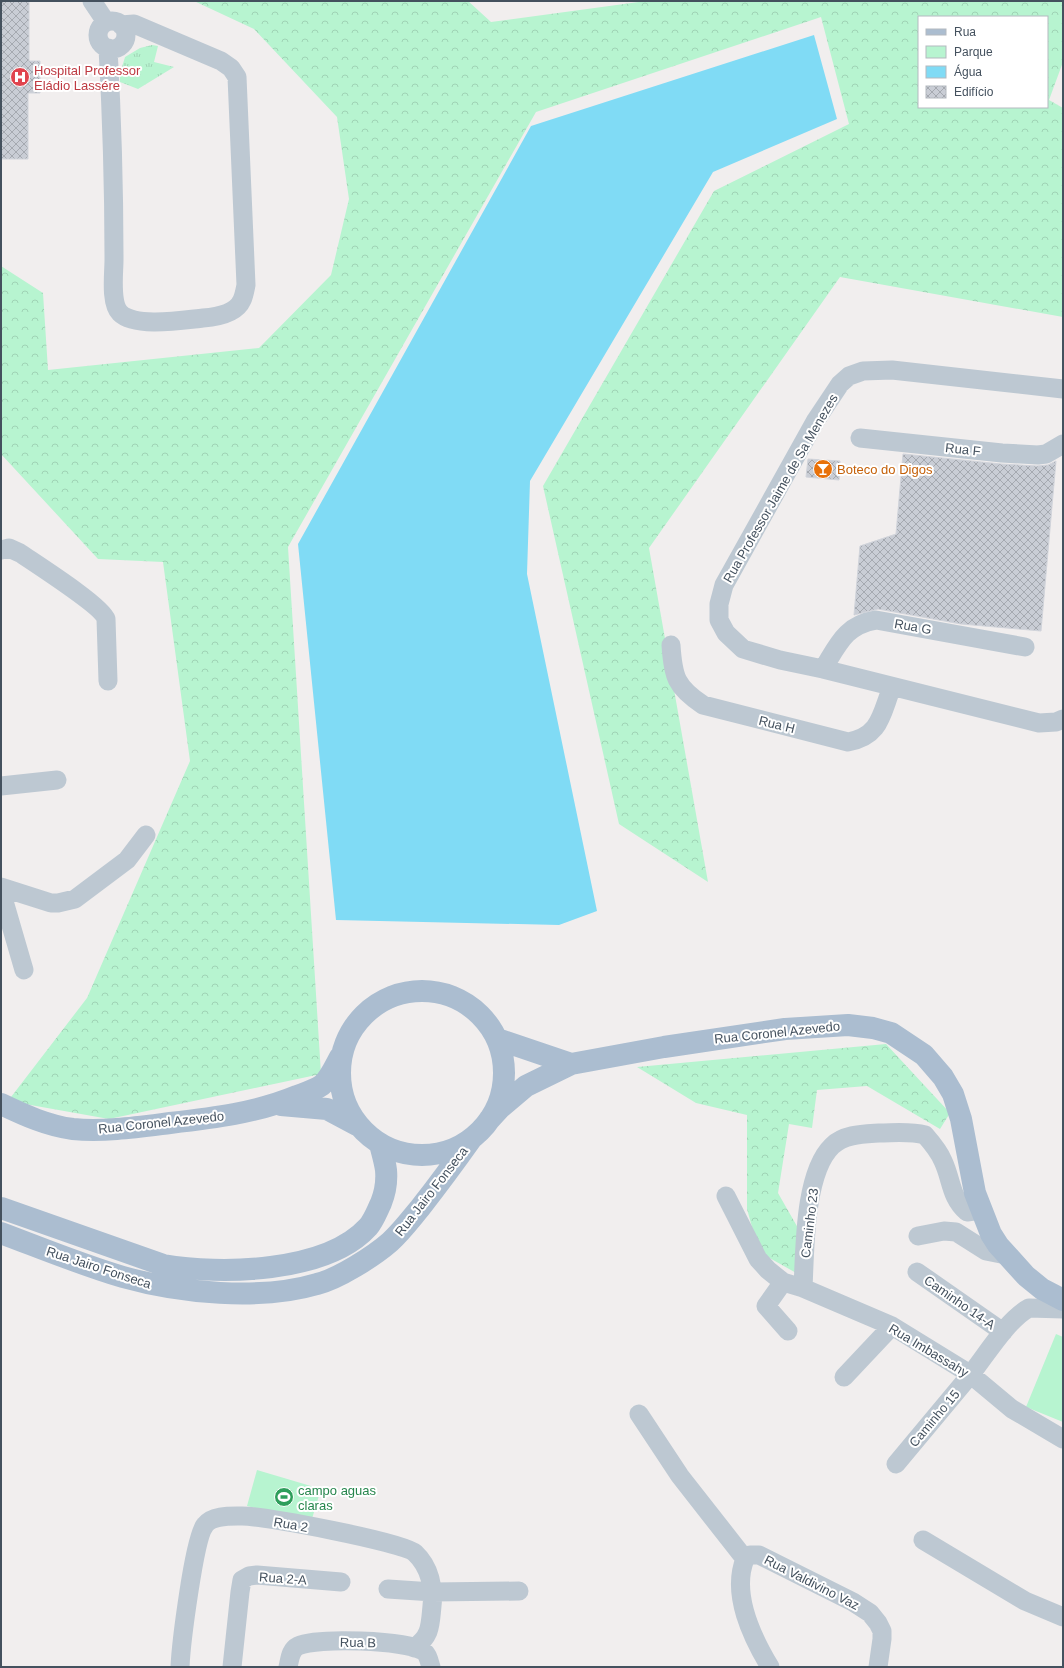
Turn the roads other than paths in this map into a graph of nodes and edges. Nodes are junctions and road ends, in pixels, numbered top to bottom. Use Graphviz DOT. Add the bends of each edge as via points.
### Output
graph roads {
  1 [pos="92,1"];
  2 [pos="113,24"];
  3 [pos="1063,389"];
  4 [pos="860,438"];
  5 [pos="1063,444"];
  6 [pos="1,550"];
  7 [pos="671,645"];
  8 [pos="1025,647"];
  9 [pos="823,669"];
  10 [pos="108,681"];
  11 [pos="892,687"];
  12 [pos="1063,719"];
  13 [pos="57,780"];
  14 [pos="1,786"];
  15 [pos="146,835"];
  16 [pos="1,892"];
  17 [pos="24,970"];
  18 [pos="497,1039"];
  19 [pos="341,1054"];
  20 [pos="571,1064"];
  21 [pos="1,1104"];
  22 [pos="276,1105"];
  23 [pos="489,1120"];
  24 [pos="358,1126"];
  25 [pos="472,1138"];
  26 [pos="380,1144"];
  27 [pos="726,1196"];
  28 [pos="1,1208"];
  29 [pos="981,1210"];
  30 [pos="1,1233"];
  31 [pos="918,1236"];
  32 [pos="1006,1255"];
  33 [pos="917,1272"];
  34 [pos="783,1282"];
  35 [pos="803,1288"];
  36 [pos="1063,1300"];
  37 [pos="1063,1309"];
  38 [pos="892,1326"];
  39 [pos="788,1331"];
  40 [pos="1003,1332"];
  41 [pos="970,1374"];
  42 [pos="844,1377"];
  43 [pos="639,1414"];
  44 [pos="1063,1439"];
  45 [pos="896,1464"];
  46 [pos="923,1540"];
  47 [pos="745,1559"];
  48 [pos="341,1582"];
  49 [pos="388,1588"];
  50 [pos="519,1591"];
  51 [pos="433,1592"];
  52 [pos="1063,1617"];
  53 [pos="414,1648"];
  54 [pos="180,1667"];
  55 [pos="232,1667"];
  56 [pos="288,1667"];
  57 [pos="431,1667"];
  58 [pos="770,1667"];
  59 [pos="878,1667"];
  1 -- 2 [label="street"];
  2 -- 2 [label="street" via="134,24 221,61 232,68 237,77 246,285 242,301 225,315 182,320 138,321 125,316 116,308 108,48 100,43 98,34 102,25"];
  3 -- 9 [label="street, Rua Professor Jaime de Sa Menezes" via="892,370 863,371 848,376 840,384 816,420 724,584 719,604 719,620 726,634 742,649"];
  4 -- 5 [label="street, Rua F" via="1002,453 1046,454"];
  6 -- 10 [label="street" via="9,548 20,553 105,614"];
  7 -- 11 [label="street, Rua H" via="672,663 677,679 687,694 704,705 848,742 860,740 870,734 878,724"];
  8 -- 9 [label="street, Rua G" via="876,620 859,624 846,633"];
  9 -- 11 [label="street, Rua Professor Jaime de Sa Menezes"];
  11 -- 12 [label="street, Rua Professor Jaime de Sa Menezes" via="1039,722 1056,722"];
  13 -- 14 [label="street"];
  15 -- 16 [label="street" via="127,860 75,899 51,903"];
  16 -- 17 [label="street"];
  18 -- 19 [label="main road" via="485,1020 468,1005 448,995 425,991 403,993 381,1001 363,1015 350,1033"];
  18 -- 20 [label="main road"];
  18 -- 23 [label="main road" via="503,1060 504,1081 499,1101"];
  19 -- 22 [label="main road" via="329,1077 320,1086"];
  19 -- 24 [label="main road" via="339,1079 345,1104"];
  20 -- 23 [label="main road" via="526,1086"];
  20 -- 29 [label="main road, Rua Coronel Azevedo" via="785,1029 848,1024 891,1033 924,1055 943,1077 953,1094"];
  21 -- 22 [label="main road, Rua Coronel Azevedo" via="21,1114 74,1129 185,1121"];
  22 -- 24 [label="main road" via="327,1109"];
  23 -- 25 [label="main road"];
  24 -- 26 [label="main road"];
  25 -- 26 [label="main road" via="451,1150 427,1155 402,1153"];
  25 -- 30 [label="main road, Rua Jairo Fonseca" via="442,1180 389,1244 339,1275 318,1284 270,1292 236,1293 159,1286 104,1271"];
  26 -- 28 [label="main road, Rua Jairo Fonseca" via="386,1170 386,1184 369,1226 334,1251 289,1264 241,1269 178,1268"];
  27 -- 34 [label="street, Rua Imbassahy" via="761,1264"];
  29 -- 32 [label="main road, Rua Coronel Azevedo" via="991,1234"];
  29 -- 35 [label="street, Caminho 23" via="967,1212 960,1206 953,1194 939,1152 925,1136 911,1133 866,1134 843,1139 827,1152 815,1178 808,1213"];
  31 -- 32 [label="street" via="944,1231 956,1232 986,1251"];
  32 -- 36 [label="main road, Rua Coronel Azevedo" via="1042,1289"];
  33 -- 40 [label="street, Caminho 14-A"];
  34 -- 35 [label="street, Rua Imbassahy"];
  34 -- 39 [label="street" via="766,1306"];
  35 -- 38 [label="street, Rua Imbassahy"];
  37 -- 40 [label="street, Caminho 15" via="1029,1308"];
  38 -- 41 [label="street, Rua Imbassahy"];
  38 -- 42 [label="street"];
  40 -- 41 [label="street, Caminho 15"];
  41 -- 44 [label="street, Rua Imbassahy" via="1012,1409"];
  41 -- 45 [label="street, Caminho 15"];
  43 -- 47 [label="street" via="680,1476"];
  46 -- 52 [label="street" via="1025,1601"];
  47 -- 58 [label="street" via="741,1574 743,1605 754,1640"];
  47 -- 59 [label="street, Rua Valdivino Vaz" via="750,1555 759,1555 863,1608 878,1623 882,1631"];
  48 -- 55 [label="street, Rua 2-A" via="257,1575 242,1580"];
  49 -- 51 [label="street"];
  50 -- 51 [label="street"];
  51 -- 53 [label="street, Rua 2" via="428,1634"];
  51 -- 54 [label="street, Rua 2" via="426,1568 409,1549 332,1531 257,1518 233,1516 212,1520 203,1527 197,1546"];
  53 -- 56 [label="street, Rua B" via="385,1643 315,1642 294,1649"];
  53 -- 57 [label="street, Rua B" via="424,1651"];
}
